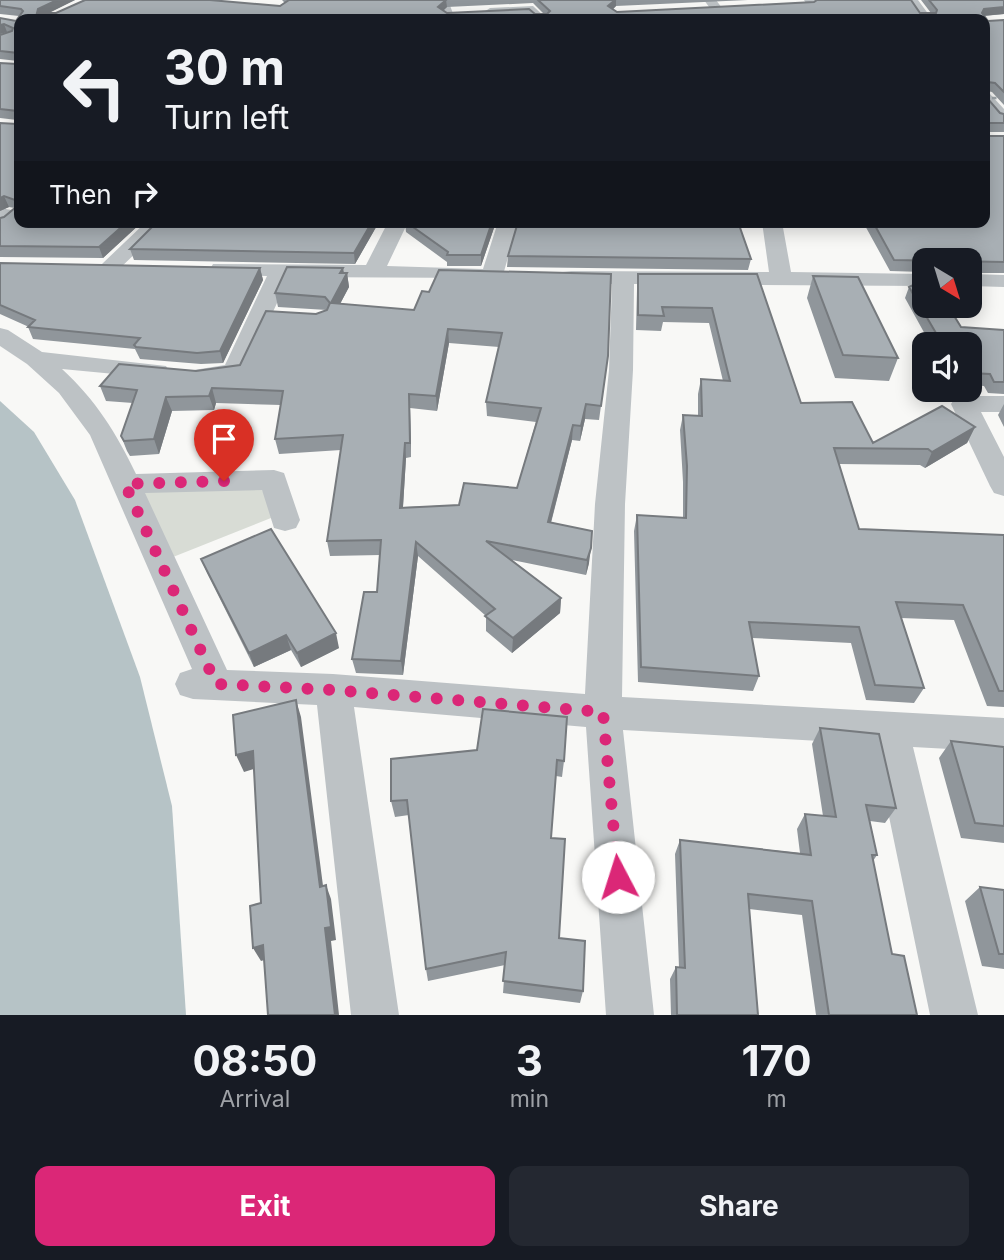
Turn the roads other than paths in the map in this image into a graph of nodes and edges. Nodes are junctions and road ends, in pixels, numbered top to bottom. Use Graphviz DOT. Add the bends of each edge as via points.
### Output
graph roads {
  1 [pos="481,12"];
  2 [pos="537,14"];
  3 [pos="990,102"];
  4 [pos="1004,118"];
  5 [pos="0,214"];
  6 [pos="0,222"];
  7 [pos="152,228"];
  8 [pos="395,228"];
  9 [pos="506,228"];
  10 [pos="773,228"];
  11 [pos="82,266"];
  12 [pos="110,267"];
  13 [pos="136,267"];
  14 [pos="202,269"];
  15 [pos="281,270"];
  16 [pos="373,272"];
  17 [pos="492,275"];
  18 [pos="518,275"];
  19 [pos="544,276"];
  20 [pos="623,279"];
  21 [pos="781,279"];
  22 [pos="912,280"];
  23 [pos="982,280"];
  24 [pos="1004,281"];
  25 [pos="0,335"];
  26 [pos="36,359"];
  27 [pos="1004,404"];
  28 [pos="125,484"];
  29 [pos="1004,486"];
  30 [pos="285,520"];
  31 [pos="333,690"];
  32 [pos="603,712"];
  33 [pos="890,729"];
  34 [pos="1004,735"];
  35 [pos="375,1015"];
  36 [pos="630,1015"];
  37 [pos="954,1015"];
  1 -- 2 [label="street" via="533,9"];
  3 -- 4 [label="street"];
  5 -- 6 [label="street" via="10,215"];
  7 -- 12 [label="street"];
  8 -- 16 [label="street"];
  9 -- 17 [label="street"];
  10 -- 21 [label="street"];
  11 -- 12 [label="street"];
  12 -- 13 [label="street"];
  14 -- 15 [label="street"];
  15 -- 16 [label="street"];
  15 -- 26 [label="street" via="272,316 234,372 201,375"];
  16 -- 17 [label="street"];
  17 -- 18 [label="street"];
  19 -- 20 [label="street"];
  20 -- 21 [label="street"];
  20 -- 32 [label="street"];
  21 -- 22 [label="street"];
  23 -- 24 [label="street"];
  25 -- 26 [label="street"];
  26 -- 28 [label="street" via="68,388 103,433"];
  27 -- 29 [label="street" via="964,404"];
  28 -- 30 [label="street" via="274,480"];
  28 -- 31 [label="street" via="205,684"];
  31 -- 32 [label="street"];
  31 -- 35 [label="street"];
  32 -- 33 [label="street"];
  32 -- 36 [label="street"];
  33 -- 34 [label="street"];
  33 -- 37 [label="street"];
}
